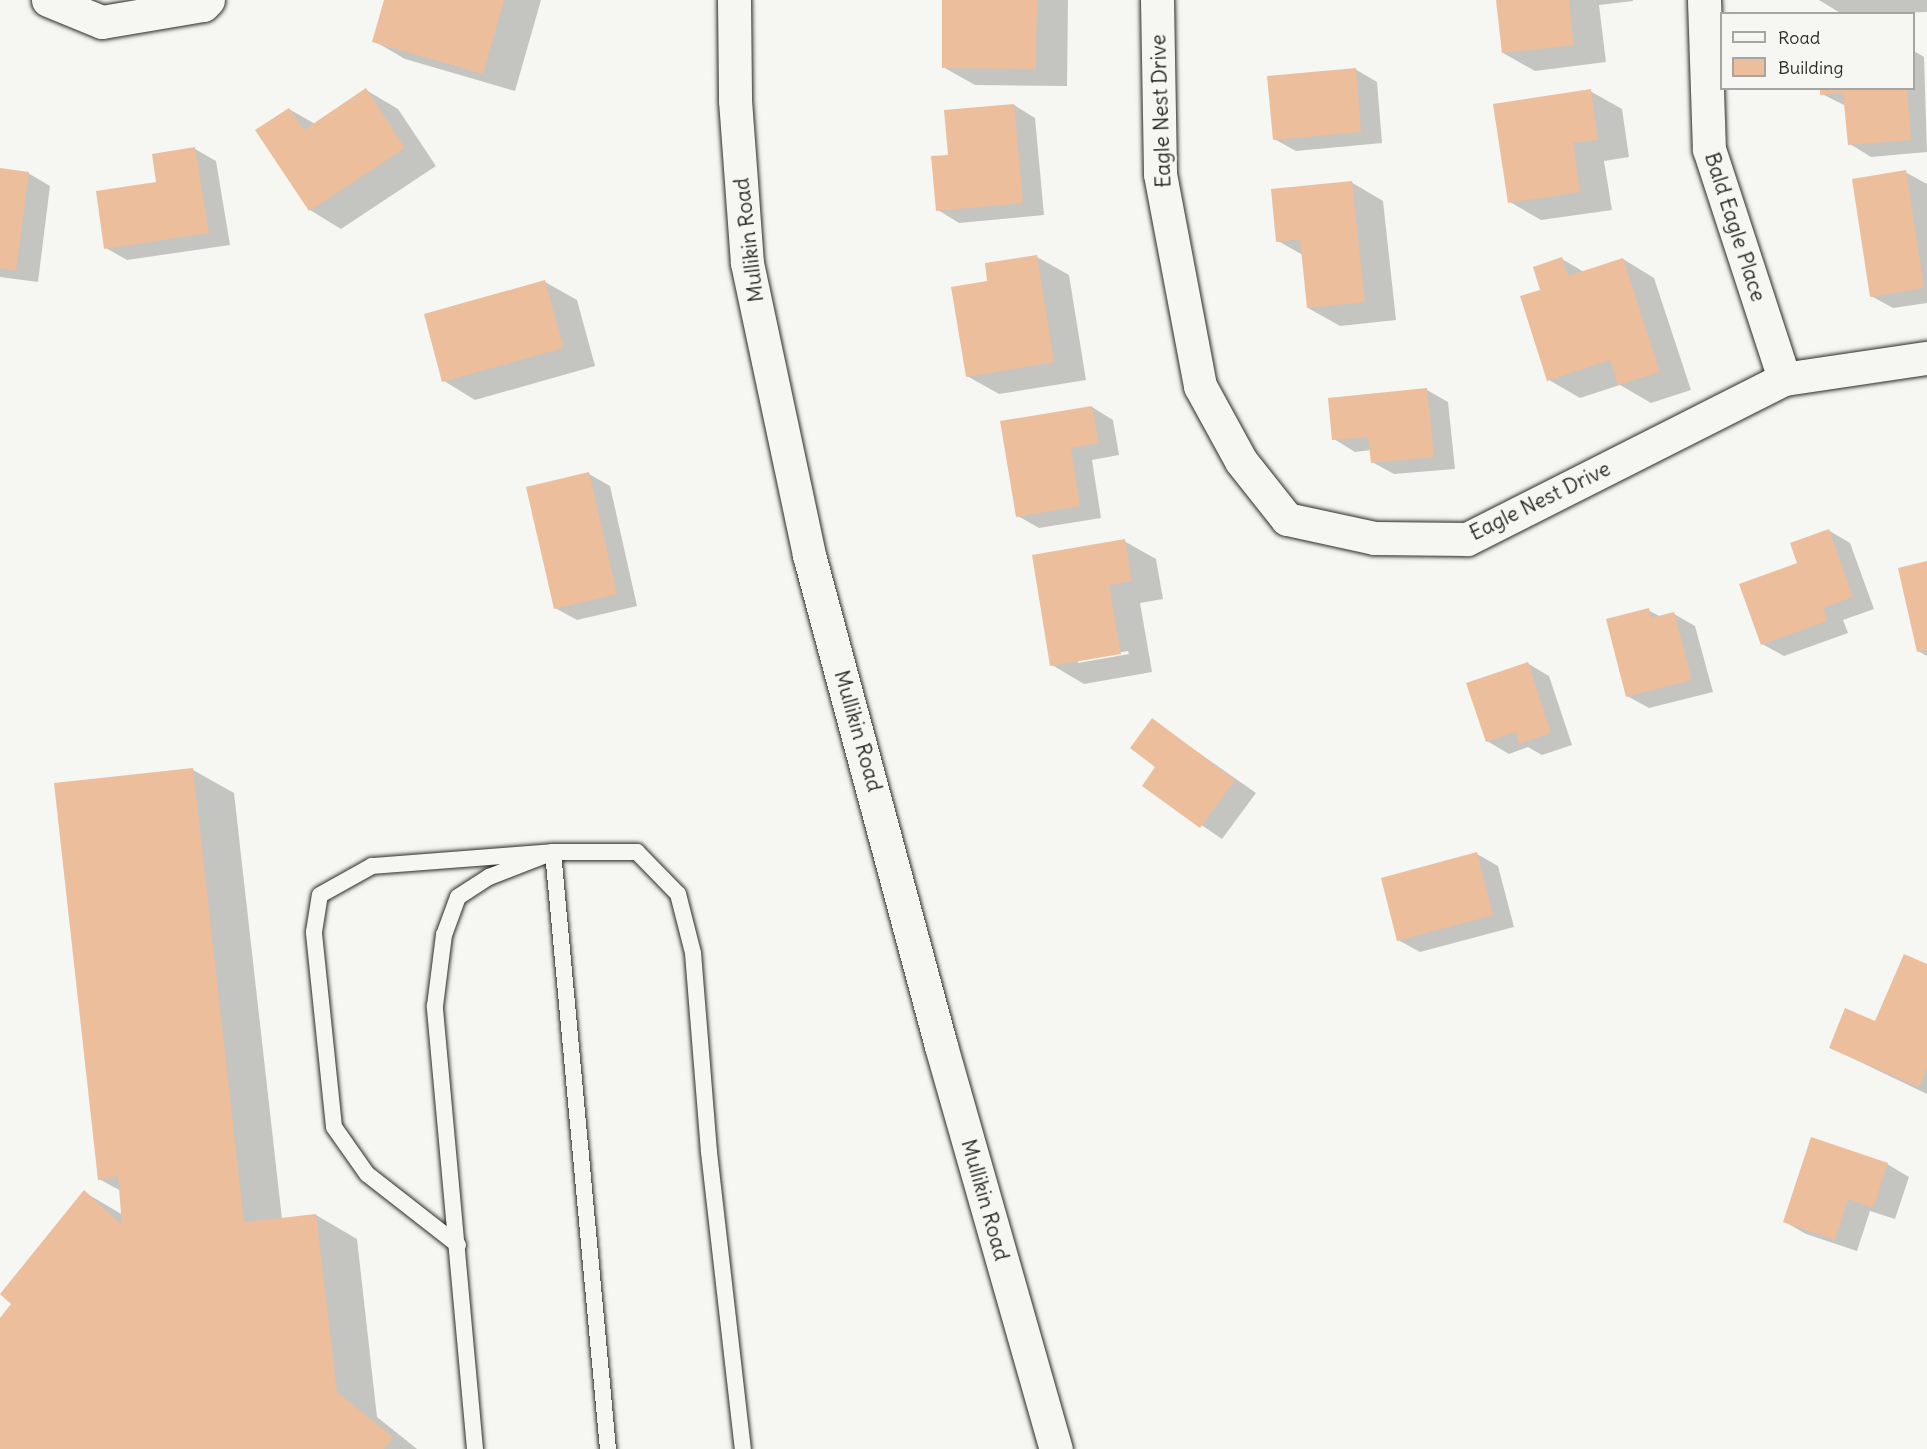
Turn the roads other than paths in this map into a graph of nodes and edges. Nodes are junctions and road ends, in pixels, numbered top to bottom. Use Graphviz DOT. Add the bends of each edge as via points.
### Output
graph roads {
  1 [pos="48,0"];
  2 [pos="208,0"];
  3 [pos="734,0"];
  4 [pos="1157,0"];
  5 [pos="1704,0"];
  6 [pos="1927,358"];
  7 [pos="1784,379"];
  8 [pos="553,852"];
  9 [pos="458,1245"];
  10 [pos="475,1449"];
  11 [pos="608,1449"];
  12 [pos="743,1449"];
  13 [pos="1056,1449"];
  1 -- 2 [label="street" via="102,22 203,5"];
  3 -- 13 [label="street, Mullikin Road" via="735,100 747,263 808,555 941,1046"];
  4 -- 7 [label="street, Eagle Nest Drive" via="1160,174 1200,386 1240,461 1287,519 1374,538 1467,539"];
  5 -- 7 [label="street, Bald Eagle Place" via="1708,149"];
  6 -- 7 [label="street, Eagle Nest Drive"];
  8 -- 9 [label="lane" via="489,877 458,897 444,935 435,1006"];
  8 -- 9 [label="lane" via="372,866 320,895 314,932 334,1127 367,1174"];
  8 -- 11 [label="lane"];
  8 -- 12 [label="lane" via="637,852 678,894 693,953 709,1152"];
  9 -- 10 [label="lane"];
}
